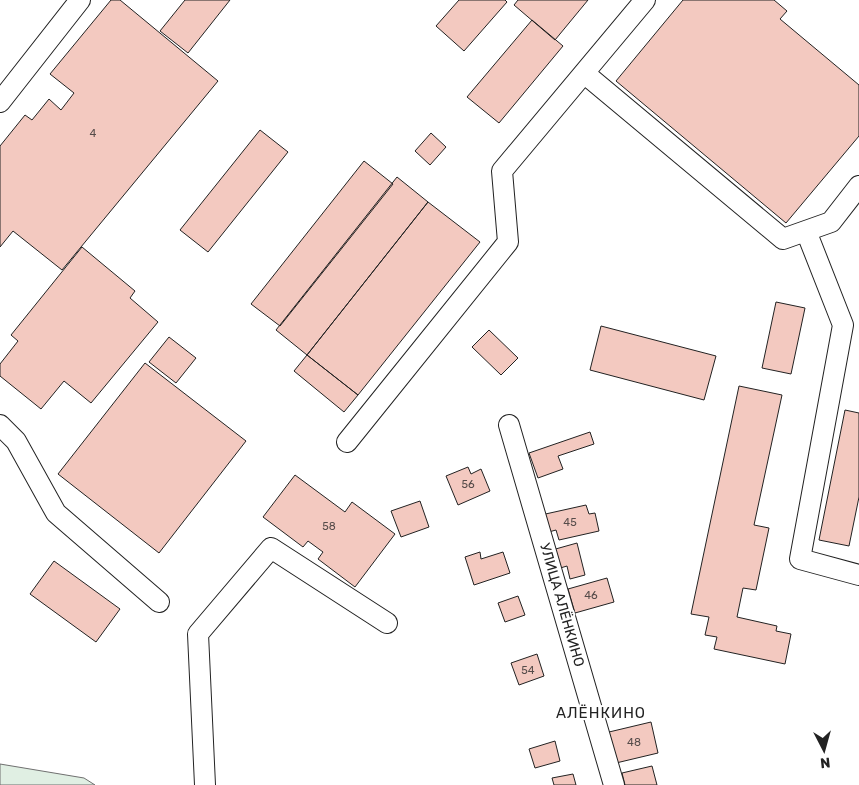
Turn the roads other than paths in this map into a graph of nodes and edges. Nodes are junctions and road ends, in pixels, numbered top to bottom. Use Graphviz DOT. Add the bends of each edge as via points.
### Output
graph roads {
  1 [pos="80,0"];
  2 [pos="645,0"];
  3 [pos="584,73"];
  4 [pos="0,102"];
  5 [pos="859,186"];
  6 [pos="806,231"];
  7 [pos="0,425"];
  8 [pos="509,425"];
  9 [pos="348,442"];
  10 [pos="859,575"];
  11 [pos="160,602"];
  12 [pos="387,623"];
  13 [pos="205,785"];
  14 [pos="614,785"];
  1 -- 4 [label="street"];
  2 -- 3 [label="street"];
  3 -- 6 [label="street" via="783,240"];
  3 -- 9 [label="street" via="502,171 508,242"];
  5 -- 6 [label="street" via="831,222"];
  6 -- 10 [label="street" via="842,325 800,559"];
  7 -- 11 [label="street" via="16,440 56,513"];
  8 -- 14 [label="street, УЛИЦА АЛЁНКИНО"];
  12 -- 13 [label="street" via="271,548 198,634"];
}
